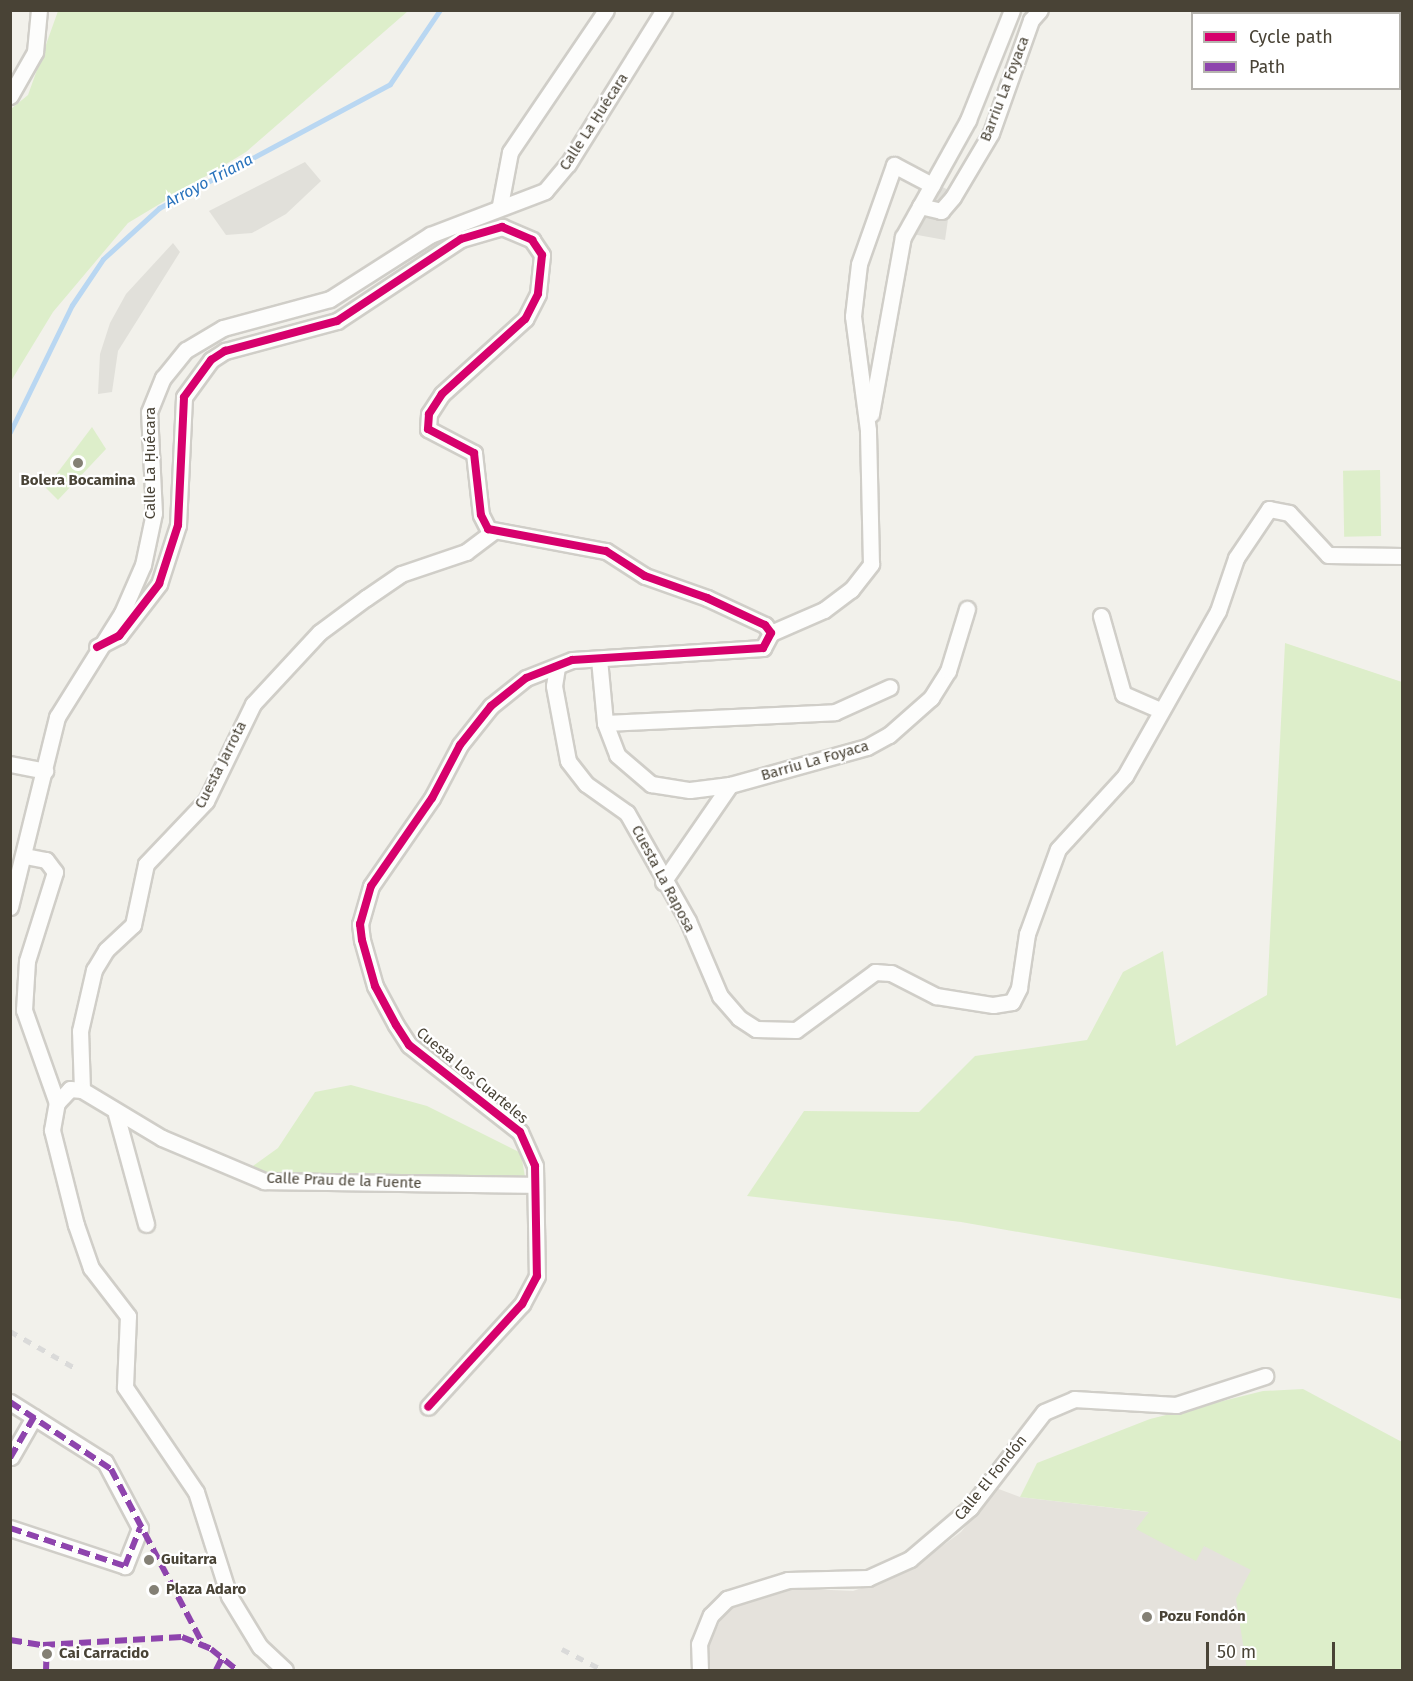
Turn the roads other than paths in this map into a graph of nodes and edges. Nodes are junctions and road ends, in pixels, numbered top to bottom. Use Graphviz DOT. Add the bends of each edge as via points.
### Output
graph roads {
  1 [pos="39,10"];
  2 [pos="606,10"];
  3 [pos="664,10"];
  4 [pos="1012,10"];
  5 [pos="1040,10"];
  6 [pos="10,96"];
  7 [pos="932,185"];
  8 [pos="500,206"];
  9 [pos="920,206"];
  10 [pos="868,430"];
  11 [pos="493,532"];
  12 [pos="1402,556"];
  13 [pos="967,609"];
  14 [pos="1101,616"];
  15 [pos="771,633"];
  16 [pos="97,647"];
  17 [pos="599,658"];
  18 [pos="557,667"];
  19 [pos="890,687"];
  20 [pos="1160,710"];
  21 [pos="605,723"];
  22 [pos="10,764"];
  23 [pos="45,771"];
  24 [pos="730,785"];
  25 [pos="25,856"];
  26 [pos="663,882"];
  27 [pos="10,907"];
  28 [pos="82,1090"];
  29 [pos="57,1103"];
  30 [pos="116,1114"];
  31 [pos="535,1185"];
  32 [pos="146,1224"];
  33 [pos="1265,1376"];
  34 [pos="10,1402"];
  35 [pos="428,1407"];
  36 [pos="34,1417"];
  37 [pos="11,1457"];
  38 [pos="10,1528"];
  39 [pos="285,1671"];
  40 [pos="700,1671"];
  1 -- 6 [label="street" via="35,52"];
  2 -- 8 [label="street" via="510,152"];
  3 -- 8 [label="street, Calle La Ḥuécara" via="557,181 545,191"];
  4 -- 7 [label="street, Barriu La Foyaca" via="968,120"];
  5 -- 9 [label="street, Barriu La Foyaca" via="1031,20 991,133 953,197 941,211"];
  7 -- 9 [label="street, Barriu La Foyaca"];
  7 -- 10 [label="street, Barriu La Foyaca" via="894,165 859,264 854,316"];
  8 -- 16 [label="street, Calle La Ḥuécara" via="430,235 330,299 223,328 186,350 154,393 149,412 154,513 143,565 122,613"];
  9 -- 10 [label="street, Barriu La Foyaca" via="903,237"];
  10 -- 15 [label="street, Barriu La Foyaca" via="871,564 851,590 824,610"];
  11 -- 15 [label="street" via="578,542 606,551 645,576 707,598 765,625"];
  11 -- 16 [label="street" via="481,515 474,453 428,429 429,414 442,394 525,319 538,294 542,255 519,230 502,227 462,239 336,321 225,351 211,360 184,397 178,525 159,584 119,636"];
  11 -- 28 [label="street, Cuesta Jarrota" via="466,552 401,574 357,605 320,632 253,704 206,801 146,864 133,926 106,950 94,970 80,1031"];
  12 -- 20 [label="street" via="1328,555 1289,513 1269,509 1236,558 1218,611"];
  13 -- 24 [label="street, Barriu La Foyaca" via="948,671 931,698 889,735 867,747"];
  14 -- 20 [label="street" via="1124,694"];
  15 -- 17 [label="street, Barriu La Foyaca" via="763,648"];
  16 -- 23 [label="street, Calle La Ḥuécara" via="57,717"];
  17 -- 18 [label="street, Cuesta Los Cuarteles"];
  17 -- 21 [label="street, Barriu La Foyaca"];
  18 -- 26 [label="street, Cuesta La Raposa" via="554,686 568,761 586,784 627,813"];
  18 -- 31 [label="street, Cuesta Los Cuarteles" via="526,678 491,706 466,737 432,798 376,877 360,924 375,987 409,1045 520,1132 535,1166"];
  19 -- 21 [label="street" via="835,712"];
  20 -- 26 [label="street, Cuesta La Raposa" via="1125,776 1058,849 1027,934 1012,1002 967,1004 891,973 875,972 796,1030 756,1029 740,1018 709,975 687,921"];
  21 -- 24 [label="street, Barriu La Foyaca" via="617,755 651,784 690,790"];
  22 -- 23 [label="street"];
  23 -- 25 [label="street, Calle La Ḥuécara"];
  24 -- 26 [label="street"];
  25 -- 27 [label="street, Calle La Ḥuécara"];
  25 -- 29 [label="street" via="46,860 56,872 27,961 24,1010"];
  28 -- 29 [label="street" via="70,1089"];
  28 -- 30 [label="street, Calle Prau de la Fuente"];
  29 -- 39 [label="street" via="52,1130 76,1225 91,1268 128,1316 125,1387 196,1492 229,1596 260,1647"];
  30 -- 31 [label="street, Calle Prau de la Fuente" via="264,1181"];
  30 -- 32 [label="street"];
  31 -- 35 [label="street, Cuesta Los Cuarteles" via="537,1276 522,1304"];
  33 -- 40 [label="street, Calle El Fondón" via="1176,1405 1150,1408 1111,1399 1074,1399 1044,1412 970,1508 910,1559 868,1578 788,1580 728,1599 711,1615 699,1644"];
  34 -- 36 [label="street"];
  36 -- 37 [label="street"];
  36 -- 38 [label="street" via="105,1462 140,1528 125,1566"];
}
